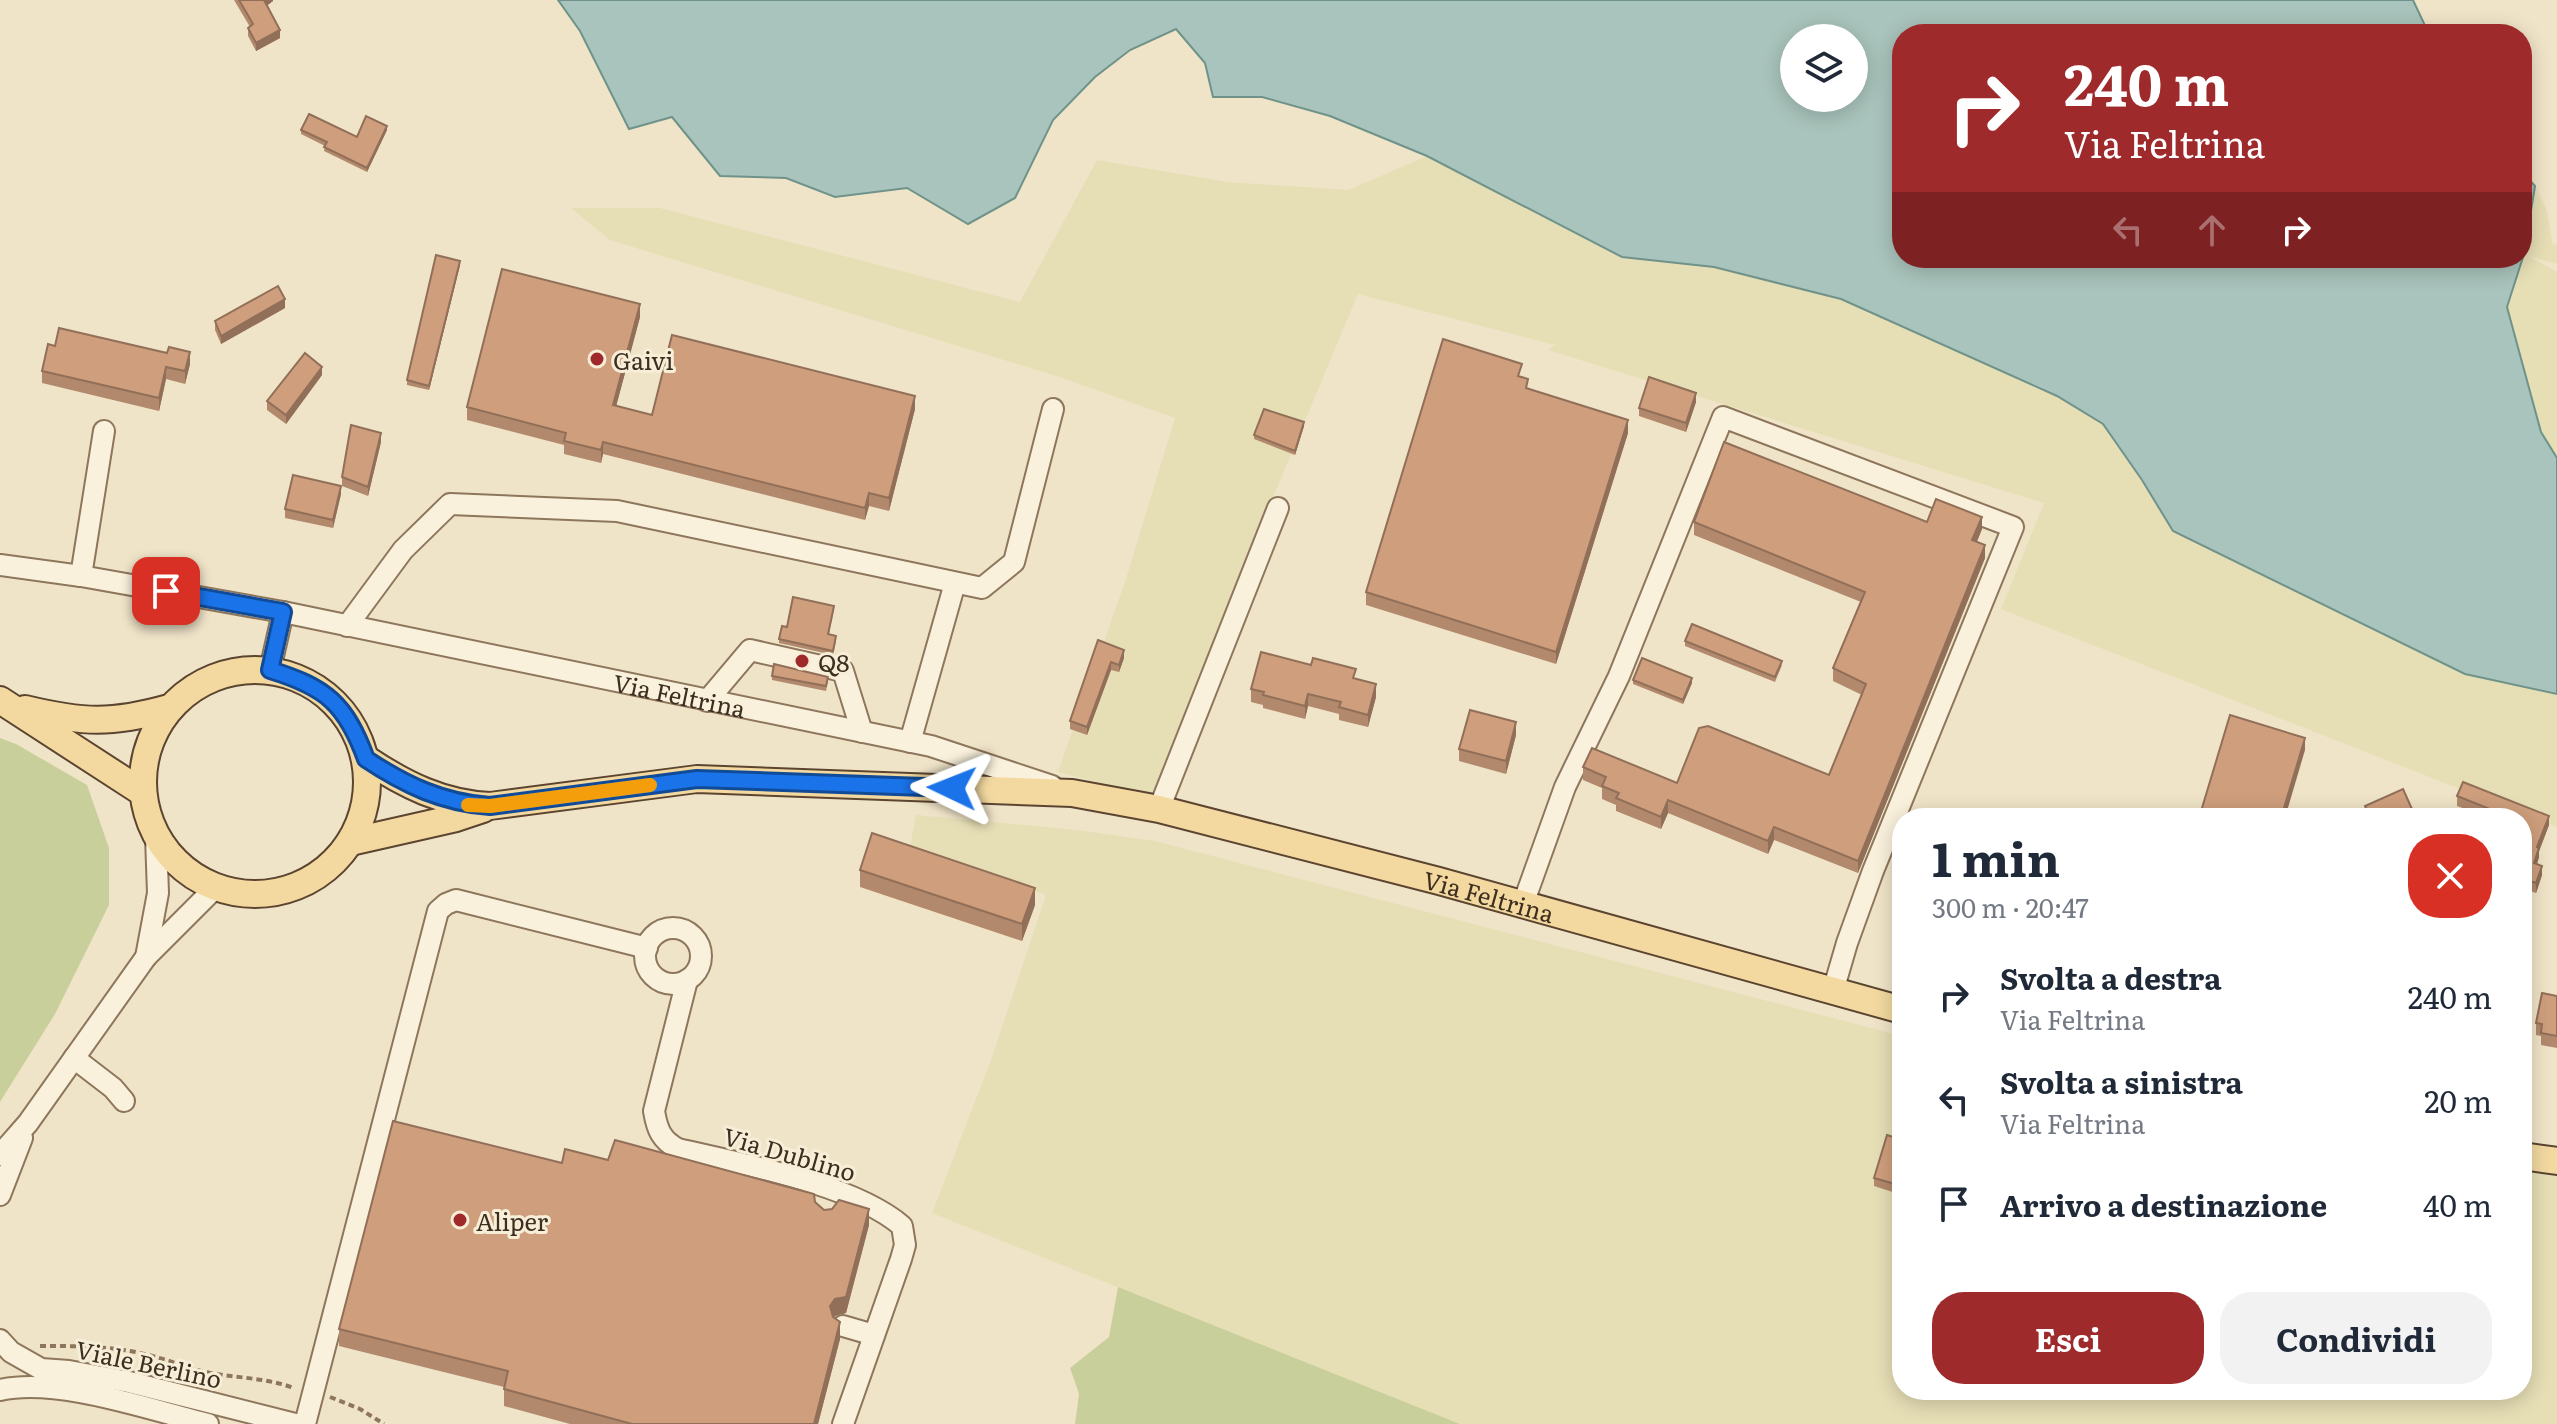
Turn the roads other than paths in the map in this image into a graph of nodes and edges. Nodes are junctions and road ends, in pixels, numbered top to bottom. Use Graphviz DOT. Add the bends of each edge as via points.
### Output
graph roads {
  1 [pos="1053,409"];
  2 [pos="104,431"];
  3 [pos="1278,508"];
  4 [pos="0,565"];
  5 [pos="81,576"];
  6 [pos="955,583"];
  7 [pos="283,612"];
  8 [pos="347,626"];
  9 [pos="270,670"];
  10 [pos="707,701"];
  11 [pos="5,703"];
  12 [pos="169,708"];
  13 [pos="862,732"];
  14 [pos="910,742"];
  15 [pos="366,759"];
  16 [pos="142,792"];
  17 [pos="1072,793"];
  18 [pos="490,806"];
  19 [pos="1899,808"];
  20 [pos="1159,809"];
  21 [pos="1892,824"];
  22 [pos="156,837"];
  23 [pos="350,842"];
  24 [pos="215,888"];
  25 [pos="1523,904"];
  26 [pos="647,948"];
  27 [pos="146,957"];
  28 [pos="687,980"];
  29 [pos="1833,991"];
  30 [pos="1892,1007"];
  31 [pos="74,1058"];
  32 [pos="124,1101"];
  33 [pos="28,1123"];
  34 [pos="0,1155"];
  35 [pos="2532,1157"];
  36 [pos="2557,1161"];
  37 [pos="832,1189"];
  38 [pos="0,1195"];
  39 [pos="827,1214"];
  40 [pos="843,1326"];
  41 [pos="874,1335"];
  42 [pos="1,1341"];
  43 [pos="0,1390"];
  44 [pos="208,1424"];
  45 [pos="295,1424"];
  46 [pos="305,1424"];
  47 [pos="843,1424"];
  1 -- 6 [label="street" via="1014,562 982,588"];
  2 -- 5 [label="street"];
  3 -- 20 [label="street"];
  4 -- 5 [label="street, Via Feltrina"];
  5 -- 7 [label="street, Via Feltrina"];
  6 -- 8 [label="street" via="617,511 450,504 403,550"];
  6 -- 14 [label="street"];
  7 -- 8 [label="street, Via Feltrina"];
  7 -- 9 [label="street"];
  8 -- 10 [label="street, Via Feltrina"];
  9 -- 12 [label="main road" via="215,676"];
  9 -- 15 [label="main road" via="304,680 332,699 354,727"];
  10 -- 13 [label="street, Via Feltrina"];
  10 -- 13 [label="street" via="750,650 843,671"];
  11 -- 12 [label="main road" via="91,722"];
  11 -- 16 [label="main road"];
  12 -- 16 [label="main road" via="147,748"];
  13 -- 14 [label="street, Via Feltrina"];
  14 -- 17 [label="street, Via Feltrina"];
  15 -- 18 [label="main road, Via Feltrina" via="424,793 462,805"];
  15 -- 23 [label="main road" via="368,788"];
  16 -- 22 [label="main road"];
  17 -- 18 [label="main road, Via Feltrina" via="697,779"];
  17 -- 20 [label="main road, Via Feltrina"];
  18 -- 23 [label="main road, Via Feltrina"];
  19 -- 25 [label="street" via="2013,527 1723,417 1619,676 1565,787"];
  20 -- 25 [label="main road, Via Feltrina"];
  21 -- 29 [label="street"];
  22 -- 24 [label="main road" via="181,868"];
  22 -- 27 [label="street" via="158,893"];
  23 -- 24 [label="main road" via="325,871 291,889 253,895"];
  24 -- 27 [label="street"];
  25 -- 29 [label="main road, Via Feltrina"];
  26 -- 28 [label="street" via="647,966 658,980"];
  26 -- 28 [label="street" via="665,930 691,935 701,958"];
  26 -- 46 [label="street" via="468,902 456,900 438,911"];
  27 -- 31 [label="street"];
  28 -- 37 [label="street, Via Dublino" via="654,1111 656,1128 678,1149"];
  29 -- 30 [label="main road, Via Feltrina"];
  31 -- 32 [label="street"];
  31 -- 33 [label="street"];
  33 -- 34 [label="street"];
  33 -- 38 [label="street"];
  35 -- 36 [label="main road"];
  37 -- 39 [label="street"];
  37 -- 41 [label="street, Via Dublino" via="888,1213 902,1226 905,1245"];
  40 -- 41 [label="street"];
  41 -- 47 [label="street, Via Dublino"];
  42 -- 45 [label="street, Viale Berlino" via="41,1369 129,1382"];
  43 -- 44 [label="street, Viale Berlino" via="95,1396"];
}
